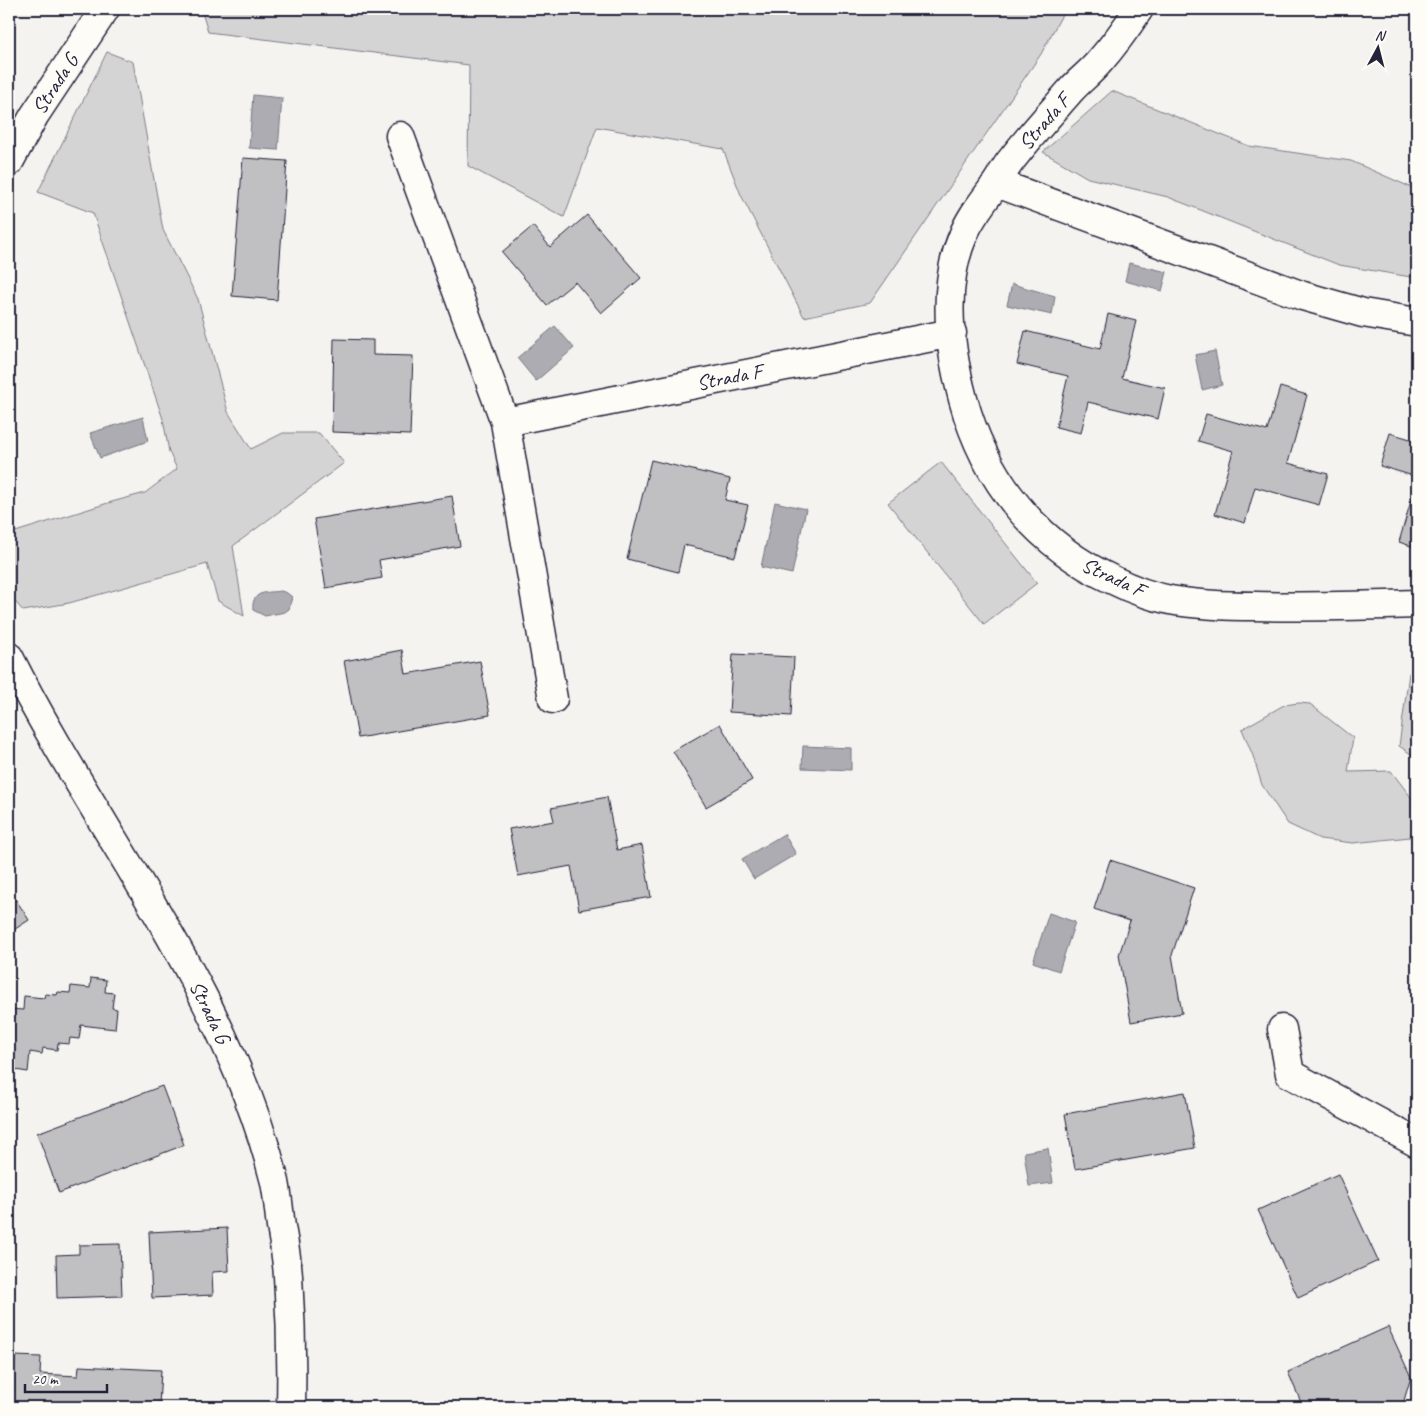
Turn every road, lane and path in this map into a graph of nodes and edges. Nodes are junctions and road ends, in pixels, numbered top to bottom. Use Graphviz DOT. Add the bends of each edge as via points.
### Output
graph roads {
  1 [pos="105,9"];
  2 [pos="1139,9"];
  3 [pos="400,136"];
  4 [pos="9,162"];
  5 [pos="997,183"];
  6 [pos="1417,322"];
  7 [pos="952,333"];
  8 [pos="505,422"];
  9 [pos="1417,604"];
  10 [pos="9,657"];
  11 [pos="553,700"];
  12 [pos="1282,1029"];
  13 [pos="1417,1143"];
  14 [pos="291,1407"];
  1 -- 4 [label="street, Strada G" via="34,116"];
  2 -- 5 [label="street, Strada F" via="1098,63 1010,162"];
  3 -- 8 [label="street"];
  5 -- 6 [label="street" via="1303,296 1363,313"];
  5 -- 7 [label="street, Strada F" via="963,234 957,254 950,295"];
  7 -- 8 [label="street, Strada F"];
  7 -- 9 [label="street, Strada F" via="958,377 968,414 988,464 1031,522 1048,540 1083,565 1131,589 1186,603 1288,607"];
  8 -- 11 [label="street"];
  10 -- 14 [label="street, Strada G" via="185,962 213,1014 252,1107 275,1185 288,1274"];
  12 -- 13 [label="street" via="1290,1074"];
}
